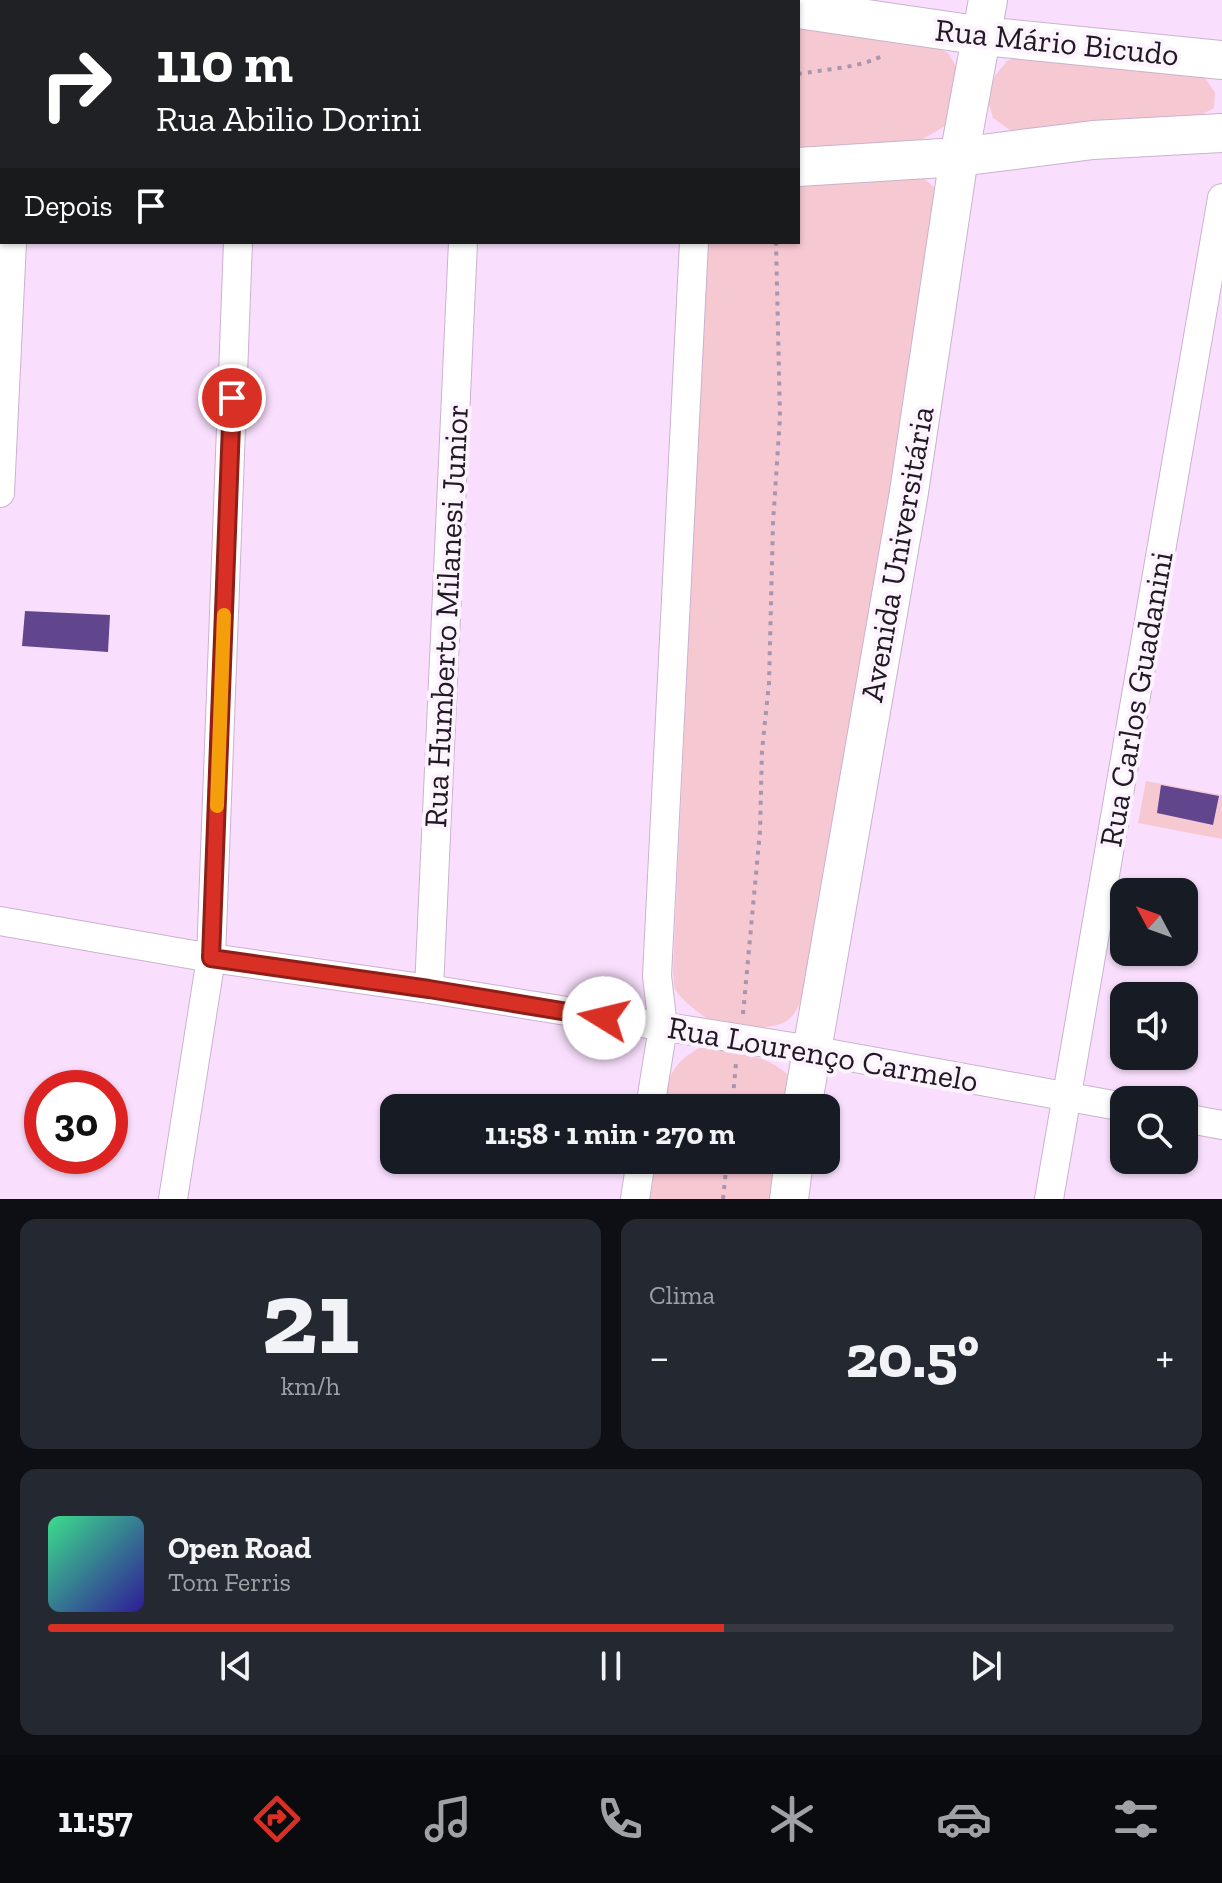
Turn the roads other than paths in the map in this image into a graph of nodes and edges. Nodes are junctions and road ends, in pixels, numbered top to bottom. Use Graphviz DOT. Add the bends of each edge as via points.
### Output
graph roads {
  1 [pos="816,7"];
  2 [pos="986,18"];
  3 [pos="1222,60"];
  4 [pos="1222,133"];
  5 [pos="959,157"];
  6 [pos="800,167"];
  7 [pos="1222,198"];
  8 [pos="12,244"];
  9 [pos="238,244"];
  10 [pos="463,244"];
  11 [pos="694,244"];
  12 [pos="0,493"];
  13 [pos="0,921"];
  14 [pos="211,958"];
  15 [pos="429,989"];
  16 [pos="663,1027"];
  17 [pos="811,1050"];
  18 [pos="652,1094"];
  19 [pos="804,1094"];
  20 [pos="1067,1096"];
  21 [pos="1110,1104"];
  22 [pos="1198,1121"];
  23 [pos="1222,1125"];
  24 [pos="639,1174"];
  25 [pos="792,1174"];
  26 [pos="173,1199"];
  27 [pos="635,1199"];
  28 [pos="789,1199"];
  29 [pos="1049,1199"];
  1 -- 2 [label="street, Rua Mário Bicudo"];
  2 -- 3 [label="street, Rua Mário Bicudo"];
  2 -- 5 [label="street, Avenida Universitária"];
  4 -- 5 [label="street" via="1093,140"];
  5 -- 6 [label="street"];
  5 -- 17 [label="street, Avenida Universitária" via="909,492"];
  7 -- 20 [label="street, Rua Carlos Guadanini"];
  8 -- 12 [label="street"];
  9 -- 14 [label="street"];
  10 -- 15 [label="street, Rua Humberto Milanesi Junior"];
  11 -- 16 [label="street" via="657,976"];
  13 -- 14 [label="street, Rua Lourenço Carmelo"];
  14 -- 15 [label="street, Rua Lourenço Carmelo"];
  14 -- 26 [label="street"];
  15 -- 16 [label="street, Rua Lourenço Carmelo"];
  16 -- 17 [label="street, Rua Lourenço Carmelo"];
  16 -- 18 [label="street"];
  17 -- 19 [label="street, Avenida Universitária"];
  17 -- 20 [label="street, Rua Lourenço Carmelo"];
  20 -- 21 [label="street, Rua Lourenço Carmelo"];
  20 -- 29 [label="street, Rua Carlos Guadanini"];
  22 -- 23 [label="street"];
  24 -- 27 [label="street"];
  25 -- 28 [label="street"];
}
